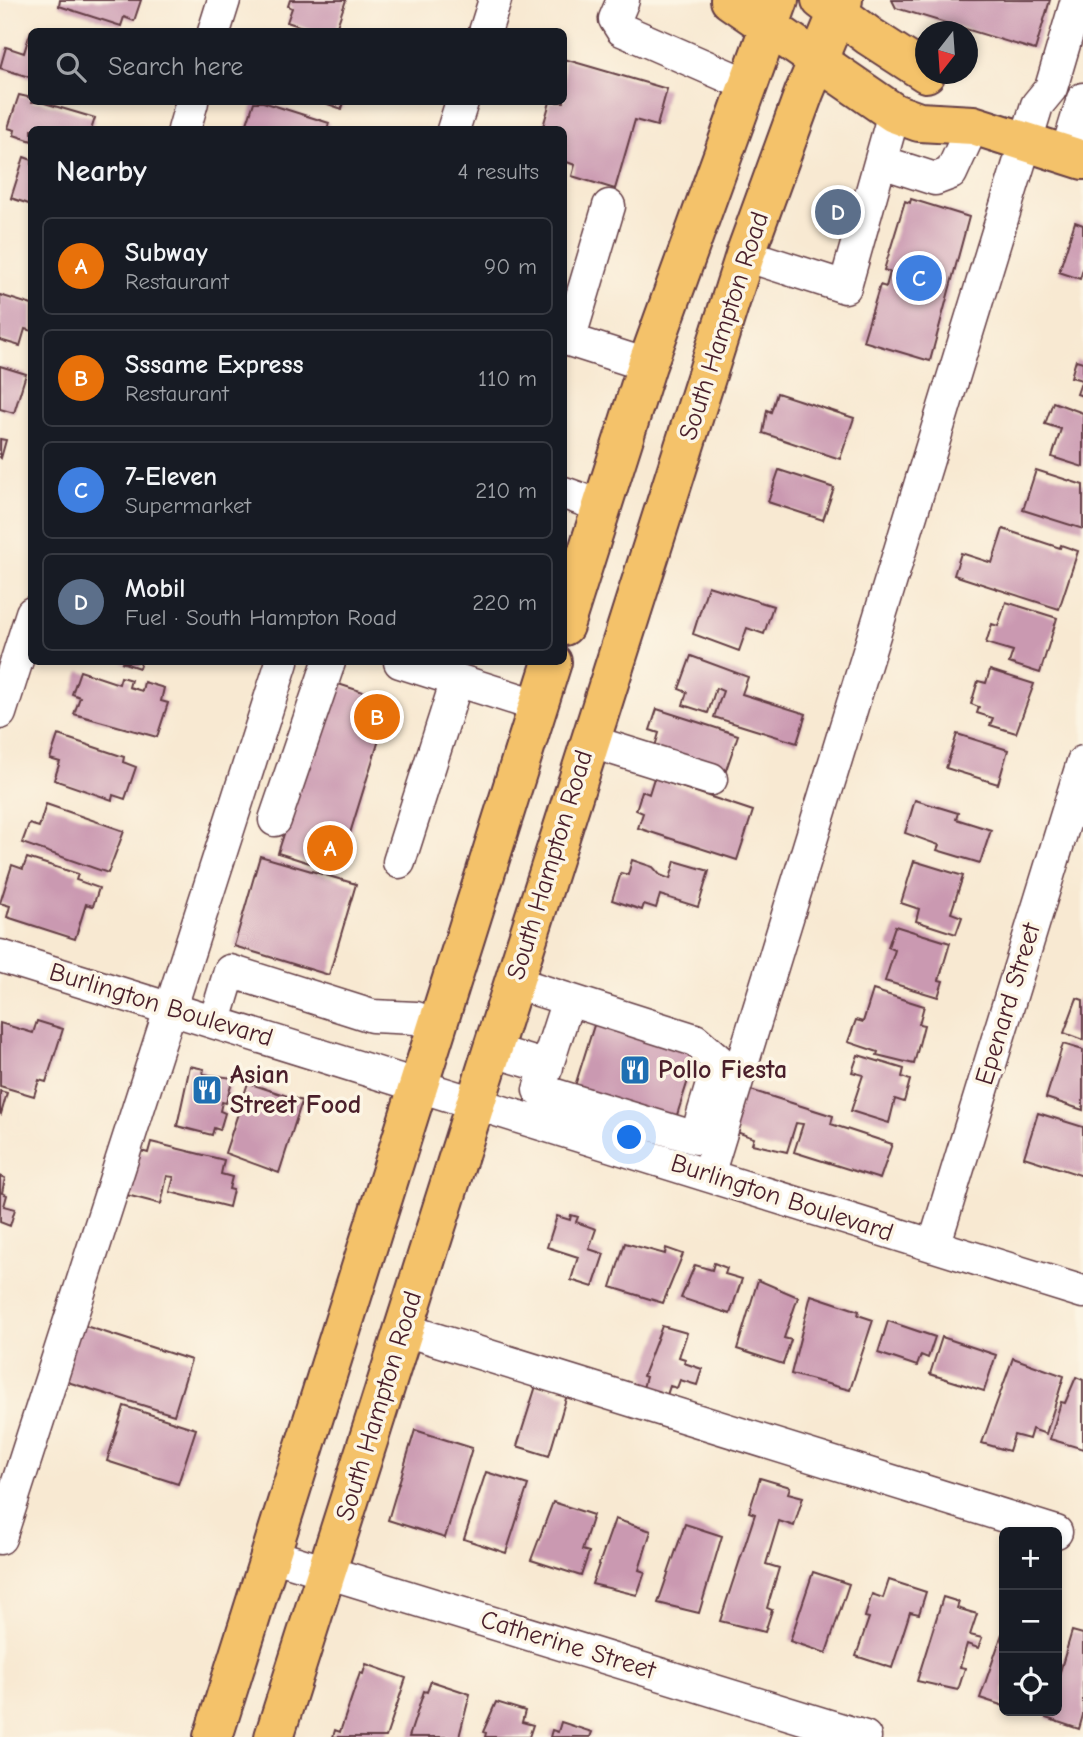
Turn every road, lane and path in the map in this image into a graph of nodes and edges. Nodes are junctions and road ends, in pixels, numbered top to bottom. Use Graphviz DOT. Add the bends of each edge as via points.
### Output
graph roads {
  1 [pos="224,0"];
  2 [pos="495,0"];
  3 [pos="623,0"];
  4 [pos="730,0"];
  5 [pos="1077,0"];
  6 [pos="834,4"];
  7 [pos="775,13"];
  8 [pos="215,28"];
  9 [pos="486,28"];
  10 [pos="818,62"];
  11 [pos="915,65"];
  12 [pos="936,84"];
  13 [pos="748,85"];
  14 [pos="1083,99"];
  15 [pos="191,105"];
  16 [pos="461,105"];
  17 [pos="894,113"];
  18 [pos="973,125"];
  19 [pos="185,126"];
  20 [pos="454,126"];
  21 [pos="1027,142"];
  22 [pos="1074,157"];
  23 [pos="882,162"];
  24 [pos="609,206"];
  25 [pos="745,255"];
  26 [pos="567,336"];
  27 [pos="567,339"];
  28 [pos="647,365"];
  29 [pos="567,495"];
  30 [pos="601,506"];
  31 [pos="567,616"];
  32 [pos="28,626"];
  33 [pos="281,665"];
  34 [pos="329,665"];
  35 [pos="410,665"];
  36 [pos="551,665"];
  37 [pos="457,680"];
  38 [pos="538,706"];
  39 [pos="0,713"];
  40 [pos="589,741"];
  41 [pos="1083,762"];
  42 [pos="711,779"];
  43 [pos="275,820"];
  44 [pos="399,862"];
  45 [pos="0,956"];
  46 [pos="513,982"];
  47 [pos="568,1000"];
  48 [pos="337,1005"];
  49 [pos="171,1007"];
  50 [pos="215,1021"];
  51 [pos="437,1026"];
  52 [pos="491,1050"];
  53 [pos="322,1055"];
  54 [pos="547,1067"];
  55 [pos="419,1085"];
  56 [pos="475,1102"];
  57 [pos="693,1151"];
  58 [pos="934,1246"];
  59 [pos="1083,1292"];
  60 [pos="402,1329"];
  61 [pos="1040,1527"];
  62 [pos="1062,1534"];
  63 [pos="0,1538"];
  64 [pos="1083,1541"];
  65 [pos="271,1555"];
  66 [pos="327,1571"];
  67 [pos="213,1737"];
  68 [pos="274,1737"];
  69 [pos="865,1737"];
  1 -- 8 [label="street"];
  2 -- 9 [label="street"];
  3 -- 13 [label="street" via="615,19 622,30"];
  4 -- 7 [label="main road"];
  5 -- 21 [label="street" via="1051,88 1037,106"];
  6 -- 10 [label="main road, South Hampton Road"];
  6 -- 11 [label="main road"];
  7 -- 10 [label="main road"];
  7 -- 13 [label="main road"];
  10 -- 17 [label="main road"];
  10 -- 25 [label="main road, South Hampton Road"];
  12 -- 18 [label="main road"];
  13 -- 28 [label="main road"];
  14 -- 22 [label="street"];
  15 -- 19 [label="street"];
  16 -- 20 [label="street"];
  17 -- 18 [label="main road" via="919,121"];
  17 -- 23 [label="street"];
  18 -- 21 [label="main road"];
  18 -- 23 [label="street" via="951,173 935,178"];
  21 -- 22 [label="main road"];
  21 -- 57 [label="street"];
  23 -- 25 [label="street" via="845,287"];
  24 -- 26 [label="street"];
  25 -- 40 [label="main road, South Hampton Road"];
  27 -- 28 [label="street"];
  28 -- 30 [label="main road"];
  29 -- 30 [label="street"];
  30 -- 31 [label="main road"];
  32 -- 39 [label="street"];
  33 -- 49 [label="street"];
  34 -- 43 [label="street"];
  35 -- 37 [label="street"];
  36 -- 38 [label="main road"];
  37 -- 38 [label="street"];
  37 -- 44 [label="street"];
  38 -- 51 [label="main road"];
  40 -- 42 [label="street"];
  40 -- 46 [label="main road, South Hampton Road"];
  41 -- 58 [label="street, Epenard Street"];
  45 -- 49 [label="street, Burlington Boulevard"];
  46 -- 47 [label="street"];
  46 -- 52 [label="main road, South Hampton Road"];
  47 -- 54 [label="street"];
  47 -- 57 [label="street" via="695,1040 719,1061"];
  48 -- 50 [label="street" via="230,971"];
  48 -- 51 [label="street" via="372,1016 416,1018"];
  48 -- 53 [label="street"];
  49 -- 50 [label="street, Burlington Boulevard"];
  49 -- 63 [label="street"];
  50 -- 53 [label="street, Burlington Boulevard"];
  51 -- 55 [label="main road"];
  52 -- 54 [label="street"];
  52 -- 56 [label="main road, South Hampton Road"];
  53 -- 55 [label="street, Burlington Boulevard"];
  54 -- 57 [label="street" via="539,1090"];
  55 -- 56 [label="street, Burlington Boulevard"];
  55 -- 65 [label="main road"];
  56 -- 57 [label="street, Burlington Boulevard"];
  56 -- 60 [label="main road, South Hampton Road"];
  57 -- 58 [label="street, Burlington Boulevard"];
  58 -- 59 [label="street, Burlington Boulevard"];
  60 -- 61 [label="street"];
  60 -- 66 [label="main road, South Hampton Road"];
  62 -- 64 [label="street"];
  65 -- 66 [label="street, Catherine Street"];
  65 -- 67 [label="main road"];
  66 -- 68 [label="main road, South Hampton Road"];
  66 -- 69 [label="street, Catherine Street"];
}
